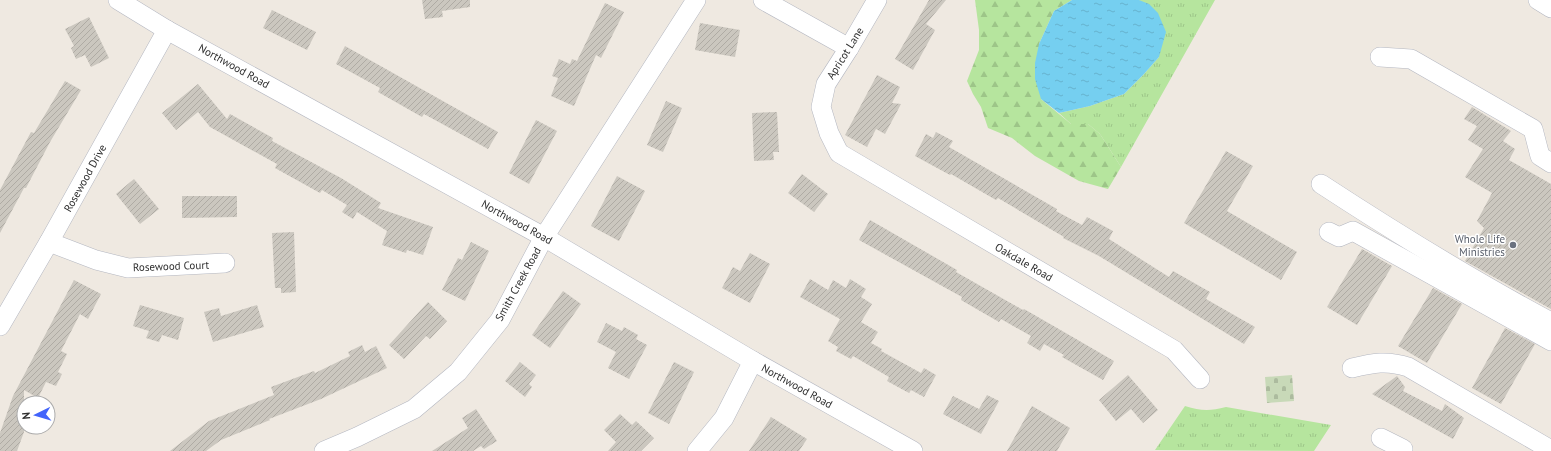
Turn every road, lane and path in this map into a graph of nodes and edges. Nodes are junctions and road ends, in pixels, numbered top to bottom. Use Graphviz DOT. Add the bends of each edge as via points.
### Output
graph roads {
  1 [pos="118,0"];
  2 [pos="696,0"];
  3 [pos="763,0"];
  4 [pos="877,0"];
  5 [pos="1538,0"];
  6 [pos="1551,8"];
  7 [pos="167,30"];
  8 [pos="849,48"];
  9 [pos="1380,57"];
  10 [pos="839,153"];
  11 [pos="1551,163"];
  12 [pos="1321,184"];
  13 [pos="1329,232"];
  14 [pos="544,237"];
  15 [pos="49,242"];
  16 [pos="225,263"];
  17 [pos="1551,322"];
  18 [pos="0,326"];
  19 [pos="1551,341"];
  20 [pos="753,361"];
  21 [pos="1352,368"];
  22 [pos="1200,379"];
  23 [pos="1381,438"];
  24 [pos="1551,450"];
  25 [pos="324,451"];
  26 [pos="697,451"];
  27 [pos="913,451"];
  28 [pos="1402,451"];
  1 -- 7 [label="street, Northwood Road"];
  2 -- 14 [label="street, Smith Creek Road"];
  3 -- 8 [label="street"];
  4 -- 8 [label="street, Apricot Lane"];
  5 -- 6 [label="street"];
  7 -- 14 [label="street, Northwood Road"];
  7 -- 15 [label="street, Rosewood Drive"];
  8 -- 10 [label="street, Apricot Lane" via="826,84 821,107 828,133"];
  9 -- 11 [label="street" via="1411,59 1533,128 1540,156"];
  10 -- 22 [label="street, Oakdale Road" via="1174,350"];
  12 -- 17 [label="street" via="1437,256"];
  13 -- 19 [label="street" via="1339,238 1353,231"];
  14 -- 20 [label="street, Northwood Road"];
  14 -- 25 [label="street, Smith Creek Road" via="500,320 458,372 414,409"];
  15 -- 16 [label="street, Rosewood Court" via="96,260 128,268"];
  15 -- 18 [label="street, Rosewood Drive"];
  20 -- 26 [label="street" via="724,418"];
  20 -- 27 [label="street, Northwood Road"];
  21 -- 24 [label="street" via="1374,362 1394,362 1408,367"];
  23 -- 28 [label="street" via="1403,449"];
}
